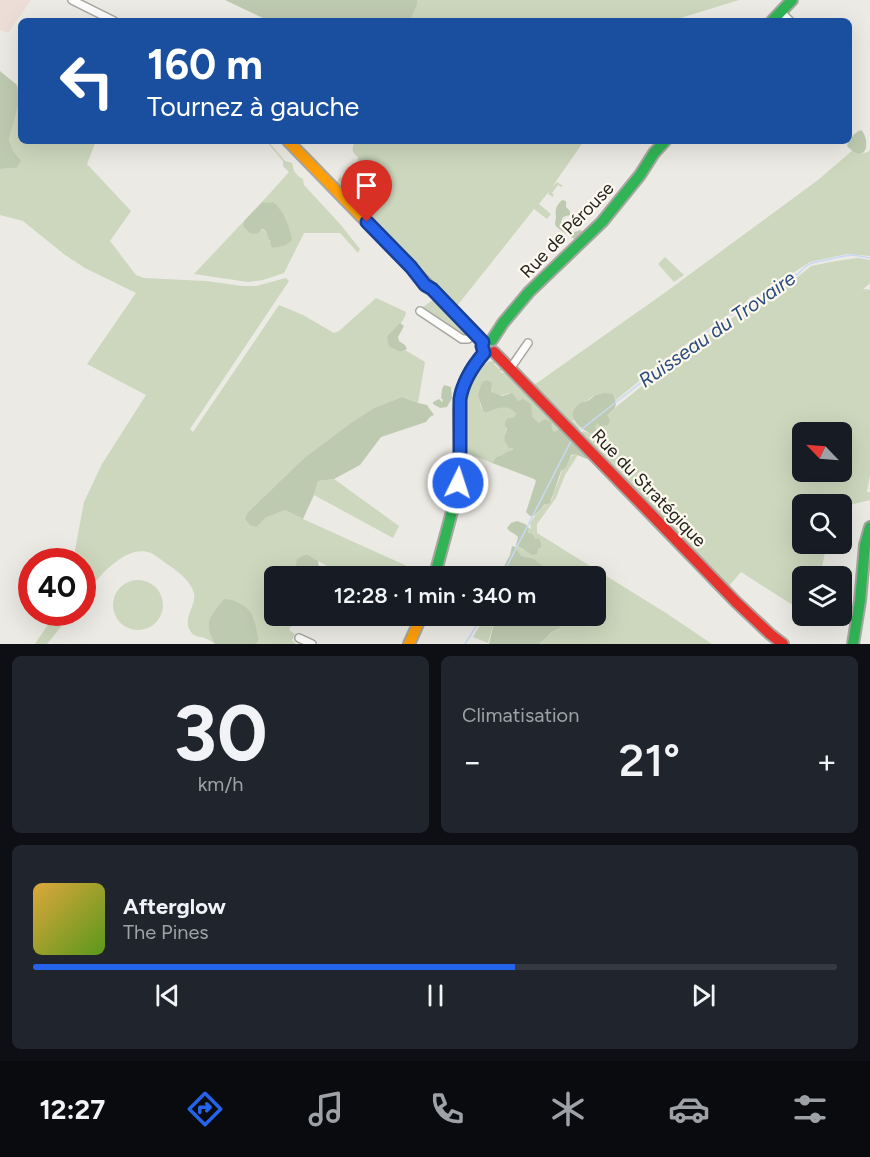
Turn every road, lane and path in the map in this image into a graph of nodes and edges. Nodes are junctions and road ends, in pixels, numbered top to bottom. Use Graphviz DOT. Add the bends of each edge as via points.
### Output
graph roads {
  1 [pos="72,0"];
  2 [pos="792,0"];
  3 [pos="781,12"];
  4 [pos="108,18"];
  5 [pos="775,18"];
  6 [pos="787,18"];
  7 [pos="291,144"];
  8 [pos="663,144"];
  9 [pos="420,311"];
  10 [pos="528,343"];
  11 [pos="486,344"];
  12 [pos="510,369"];
  13 [pos="870,527"];
  14 [pos="437,566"];
  15 [pos="418,626"];
  16 [pos="299,638"];
  17 [pos="312,644"];
  18 [pos="409,644"];
  19 [pos="783,644"];
  20 [pos="853,644"];
  1 -- 4 [label="street"];
  2 -- 3 [label="street"];
  3 -- 5 [label="street"];
  3 -- 6 [label="street"];
  7 -- 11 [label="street, Rue du Stratégique"];
  8 -- 11 [label="street, Rue de Pérouse" via="603,220 521,300"];
  9 -- 11 [label="street" via="462,339"];
  10 -- 12 [label="street"];
  11 -- 12 [label="street, Rue du Stratégique"];
  11 -- 14 [label="street, Rue de Pérouse" via="461,391 458,483"];
  12 -- 19 [label="street, Rue du Stratégique" via="736,602"];
  13 -- 20 [label="street"];
  15 -- 18 [label="street"];
  16 -- 17 [label="street"];
}
